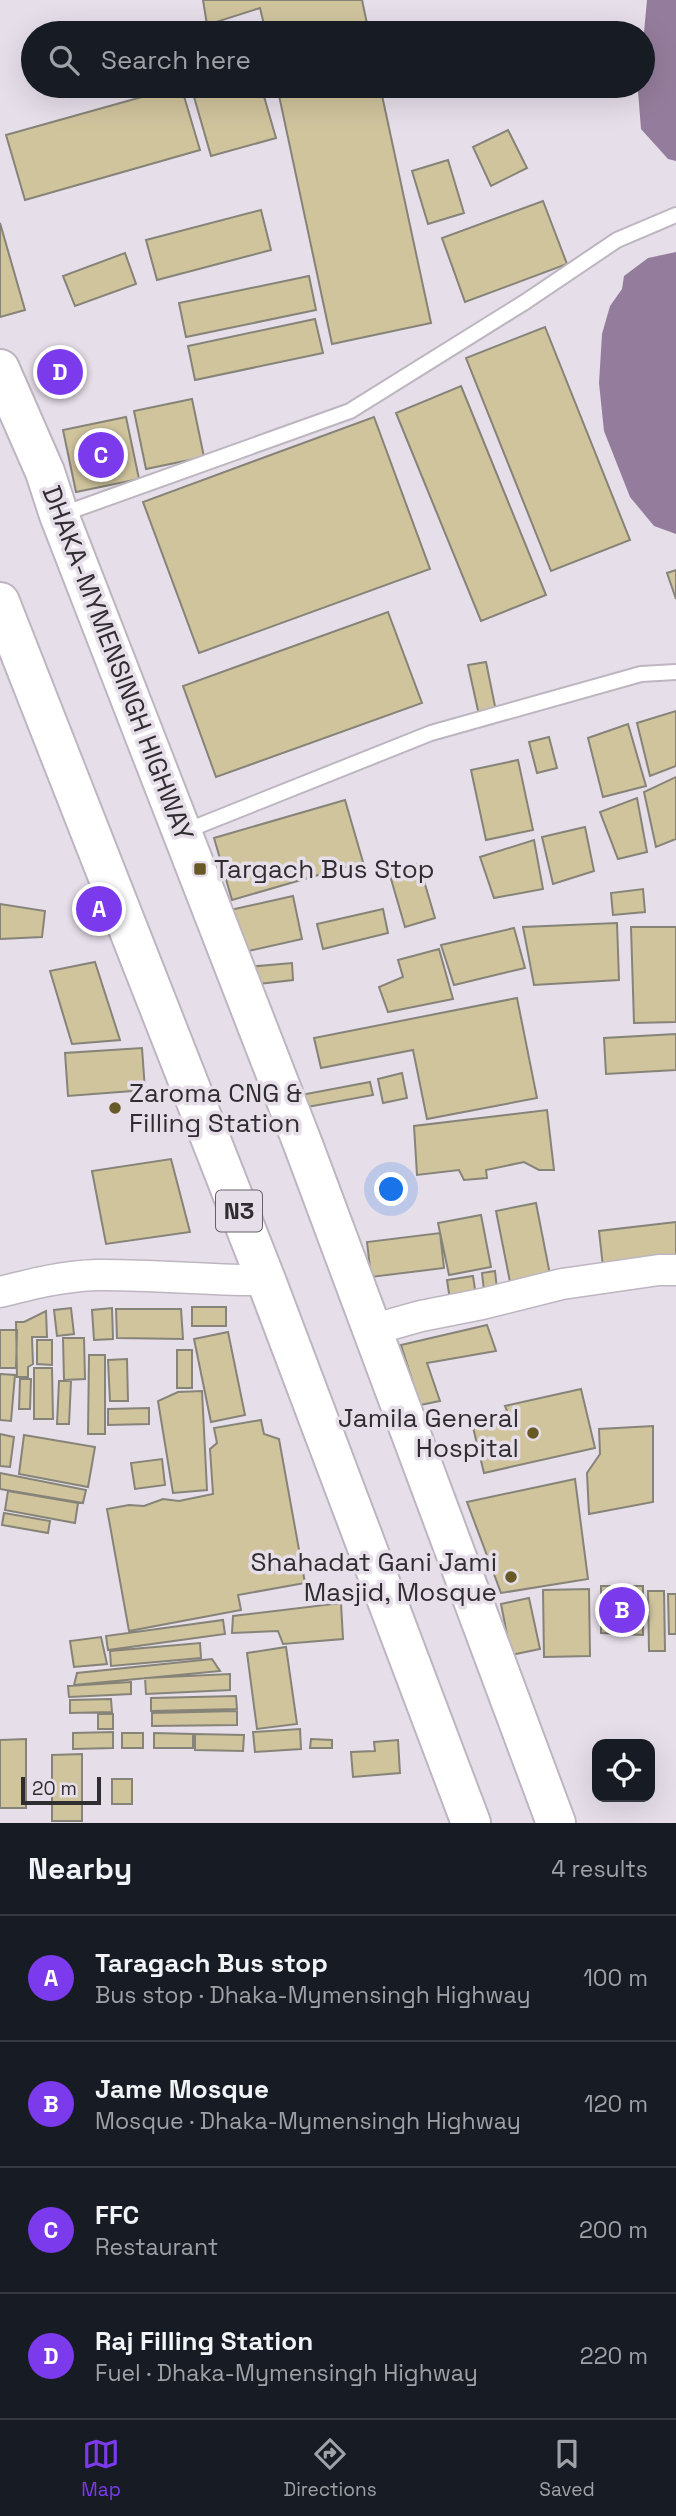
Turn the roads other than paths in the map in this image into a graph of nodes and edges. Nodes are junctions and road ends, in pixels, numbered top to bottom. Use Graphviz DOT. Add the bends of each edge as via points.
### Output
graph roads {
  1 [pos="676,215"];
  2 [pos="0,369"];
  3 [pos="59,515"];
  4 [pos="0,602"];
  5 [pos="676,672"];
  6 [pos="182,832"];
  7 [pos="676,1270"];
  8 [pos="266,1280"];
  9 [pos="0,1292"];
  10 [pos="371,1330"];
  11 [pos="471,1823"];
  12 [pos="556,1823"];
  1 -- 3 [label="lane" via="617,240 350,411"];
  2 -- 3 [label="highway, DHAKA-MYMENSINGH HIGHWAY"];
  3 -- 6 [label="highway, DHAKA-MYMENSINGH HIGHWAY"];
  4 -- 8 [label="highway, N3"];
  5 -- 6 [label="lane" via="641,674 431,733"];
  6 -- 10 [label="highway, DHAKA-MYMENSINGH HIGHWAY"];
  7 -- 10 [label="street" via="562,1284"];
  8 -- 9 [label="street" via="96,1275 47,1280"];
  8 -- 11 [label="highway, N3"];
  10 -- 12 [label="highway, DHAKA-MYMENSINGH HIGHWAY"];
}
